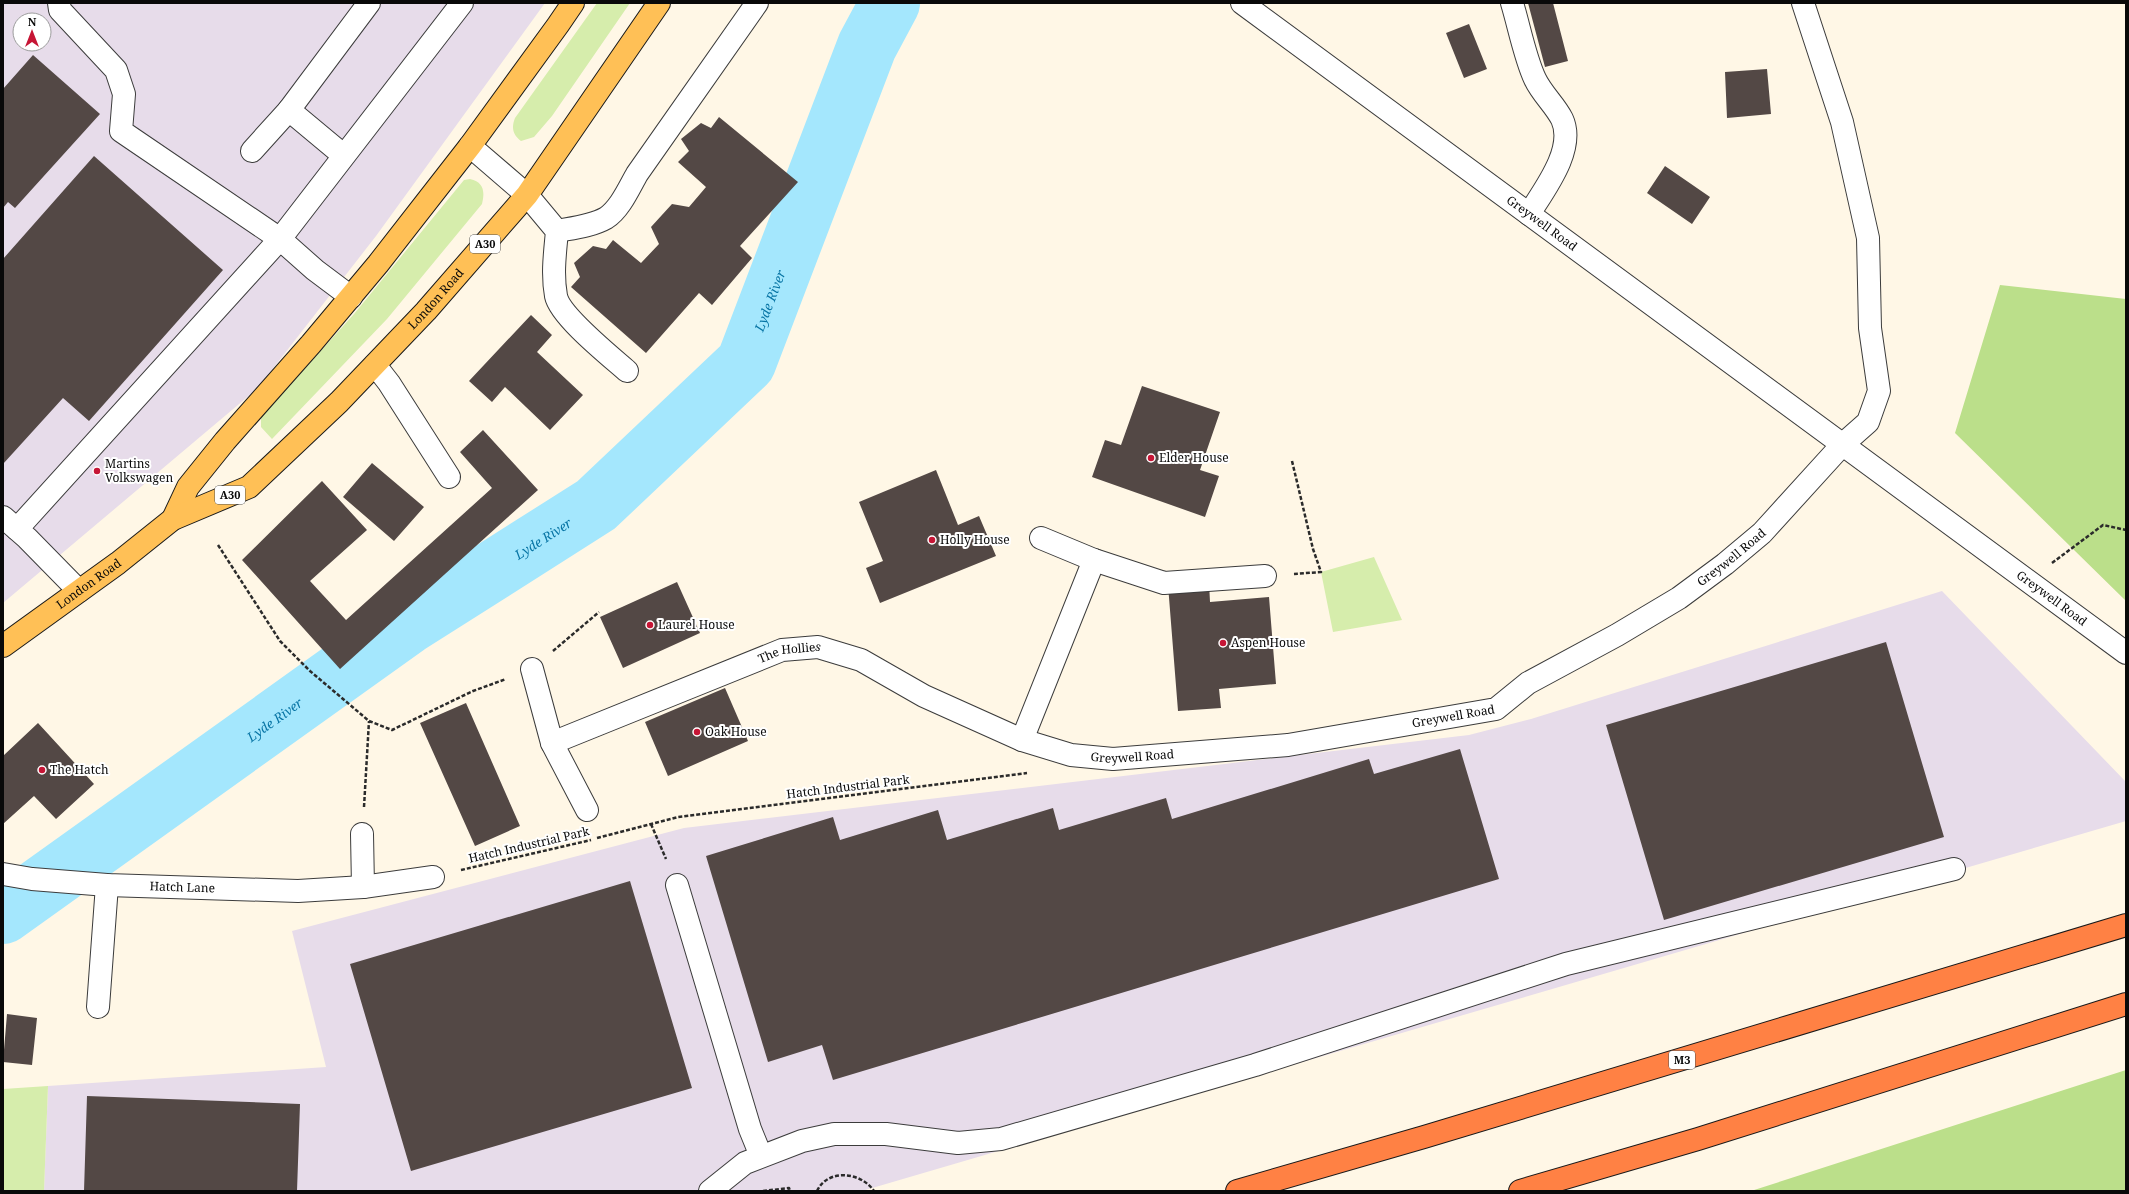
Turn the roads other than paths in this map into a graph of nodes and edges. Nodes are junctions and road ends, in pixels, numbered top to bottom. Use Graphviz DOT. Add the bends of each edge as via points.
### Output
graph roads {
  1 [pos="59,3"];
  2 [pos="369,3"];
  3 [pos="462,3"];
  4 [pos="573,3"];
  5 [pos="659,3"];
  6 [pos="757,3"];
  7 [pos="1242,3"];
  8 [pos="1512,3"];
  9 [pos="1803,3"];
  10 [pos="289,110"];
  11 [pos="470,146"];
  12 [pos="252,151"];
  13 [pos="343,155"];
  14 [pos="527,195"];
  15 [pos="1529,214"];
  16 [pos="557,231"];
  17 [pos="280,239"];
  18 [pos="351,297"];
  19 [pos="375,364"];
  20 [pos="627,371"];
  21 [pos="1842,445"];
  22 [pos="449,477"];
  23 [pos="173,519"];
  24 [pos="10,523"];
  25 [pos="1041,538"];
  26 [pos="1094,560"];
  27 [pos="1265,576"];
  28 [pos="79,591"];
  29 [pos="3,646"];
  30 [pos="2126,653"];
  31 [pos="532,669"];
  32 [pos="1022,740"];
  33 [pos="552,743"];
  34 [pos="1071,755"];
  35 [pos="587,810"];
  36 [pos="362,834"];
  37 [pos="1954,868"];
  38 [pos="3,874"];
  39 [pos="433,877"];
  40 [pos="107,885"];
  41 [pos="677,885"];
  42 [pos="363,887"];
  43 [pos="2126,925"];
  44 [pos="2126,1004"];
  45 [pos="98,1007"];
  46 [pos="761,1156"];
  47 [pos="710,1191"];
  48 [pos="1237,1191"];
  49 [pos="1520,1191"];
  1 -- 17 [label="street" via="60,10 116,70 124,94 121,131"];
  2 -- 10 [label="street"];
  3 -- 13 [label="street"];
  4 -- 11 [label="main road, London Road / A30"];
  5 -- 14 [label="main road, London Road / A30"];
  6 -- 16 [label="street" via="607,218"];
  7 -- 15 [label="street, Greywell Road"];
  8 -- 15 [label="street" via="1534,78 1562,120 1565,140 1559,166"];
  9 -- 21 [label="street" via="1842,122 1868,238 1870,328 1879,391 1868,422"];
  10 -- 12 [label="street"];
  10 -- 13 [label="street"];
  11 -- 14 [label="street"];
  11 -- 18 [label="main road, London Road / A30"];
  13 -- 17 [label="street"];
  14 -- 16 [label="street"];
  14 -- 19 [label="main road, London Road / A30"];
  15 -- 21 [label="street, Greywell Road"];
  16 -- 20 [label="street" via="553,270 558,302 563,312"];
  17 -- 18 [label="street"];
  17 -- 24 [label="street"];
  18 -- 23 [label="main road, London Road / A30" via="188,487"];
  19 -- 22 [label="street"];
  19 -- 23 [label="main road, London Road / A30" via="309,431 248,487"];
  21 -- 30 [label="street, Greywell Road"];
  21 -- 34 [label="street, Greywell Road" via="1762,533 1725,564 1678,598 1617,635 1528,683 1496,709 1288,745 1113,759"];
  23 -- 28 [label="main road, London Road / A30"];
  24 -- 28 [label="street"];
  25 -- 26 [label="street"];
  26 -- 27 [label="street" via="1164,583"];
  26 -- 32 [label="street"];
  28 -- 29 [label="main road, London Road / A30"];
  31 -- 33 [label="street"];
  32 -- 33 [label="street, The Hollies" via="924,696 861,660 818,647 782,650"];
  32 -- 34 [label="street, The Hollies"];
  33 -- 35 [label="street"];
  36 -- 42 [label="street"];
  37 -- 46 [label="street" via="1566,964 1255,1064 1001,1139 958,1143 886,1134 834,1134 802,1141"];
  38 -- 40 [label="street, Hatch Lane"];
  39 -- 42 [label="street, Hatch Lane"];
  40 -- 42 [label="street, Hatch Lane" via="298,891"];
  40 -- 45 [label="street"];
  41 -- 46 [label="street" via="750,1129"];
  43 -- 48 [label="highway, M3" via="1424,1138"];
  44 -- 49 [label="highway" via="1698,1139"];
  46 -- 47 [label="street" via="745,1162"];
}
